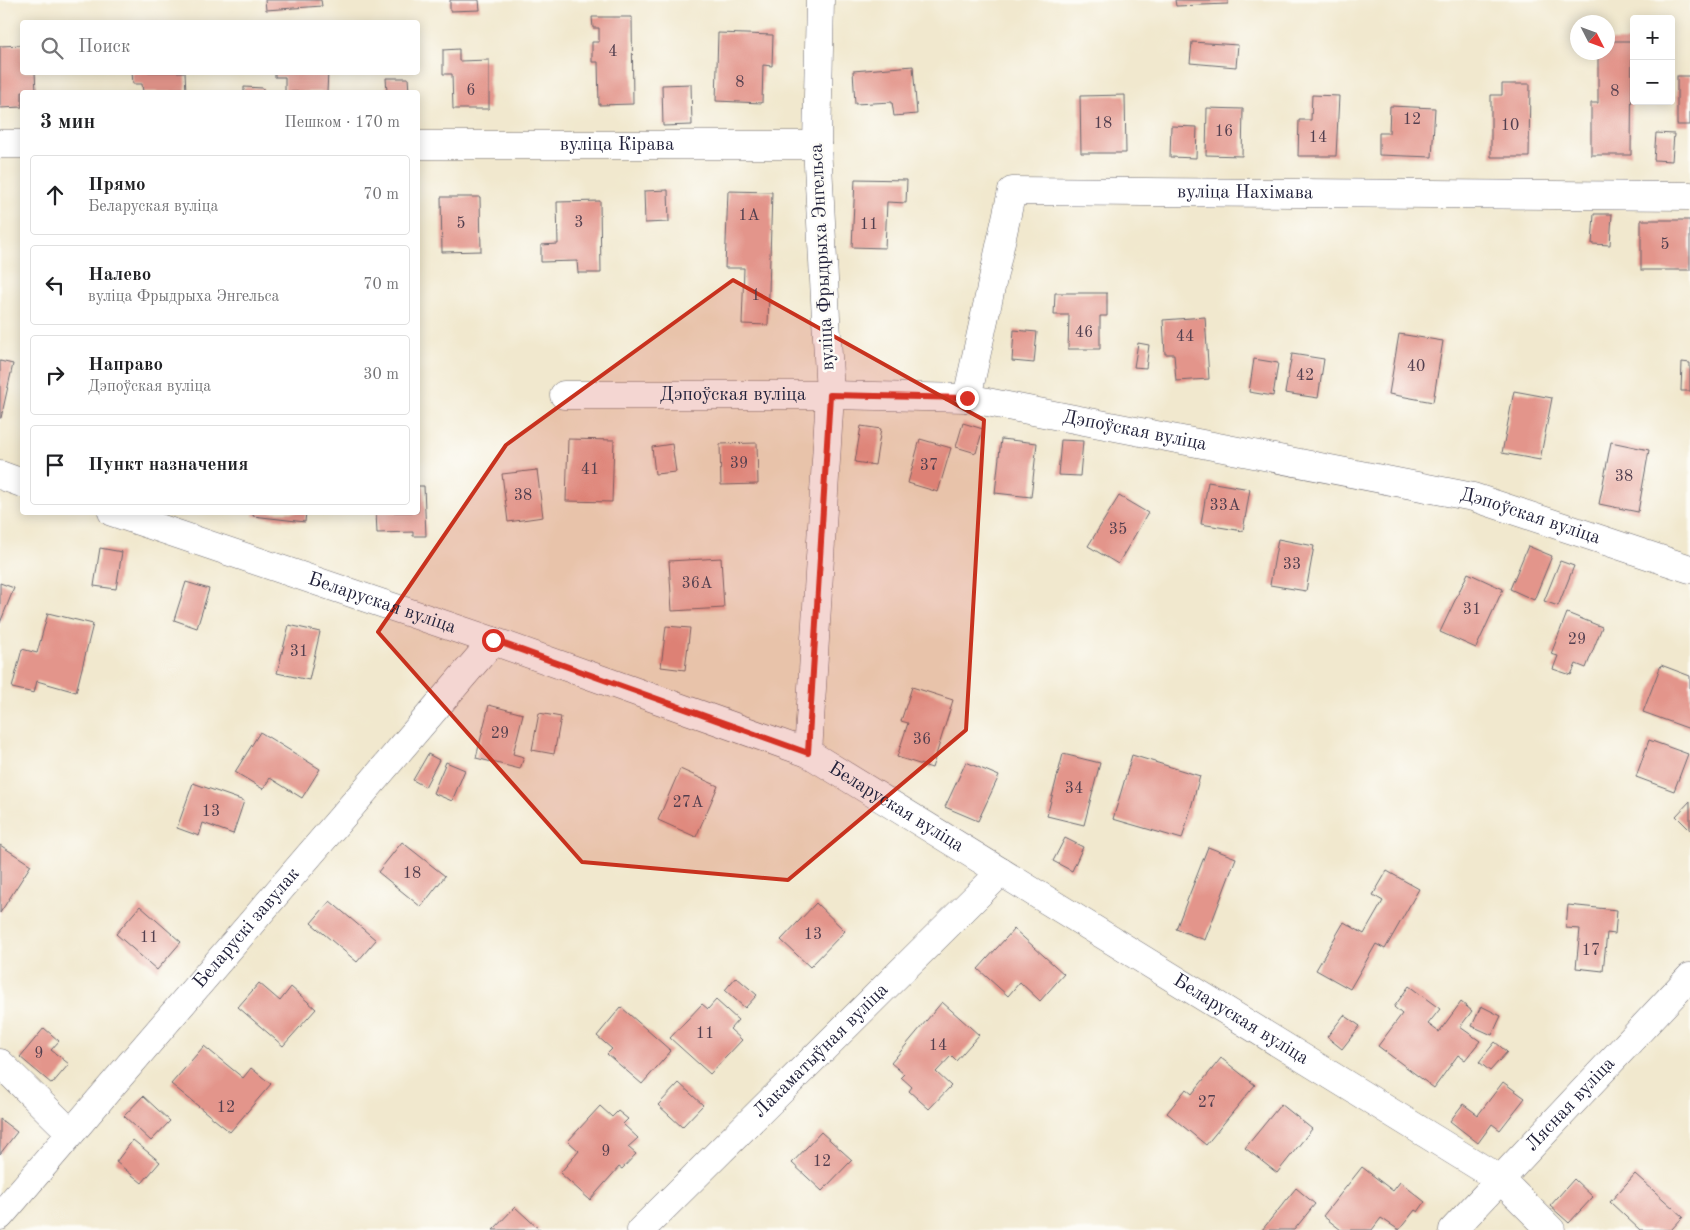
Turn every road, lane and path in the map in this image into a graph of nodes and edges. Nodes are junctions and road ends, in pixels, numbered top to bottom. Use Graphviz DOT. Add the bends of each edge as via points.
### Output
graph roads {
  1 [pos="820,0"];
  2 [pos="0,144"];
  3 [pos="20,144"];
  4 [pos="420,145"];
  5 [pos="817,145"];
  6 [pos="1690,196"];
  7 [pos="564,395"];
  8 [pos="830,395"];
  9 [pos="967,398"];
  10 [pos="0,475"];
  11 [pos="20,482"];
  12 [pos="121,515"];
  13 [pos="1690,569"];
  14 [pos="493,640"];
  15 [pos="808,753"];
  16 [pos="1001,872"];
  17 [pos="1690,977"];
  18 [pos="0,1062"];
  19 [pos="71,1133"];
  20 [pos="1500,1180"];
  21 [pos="0,1216"];
  22 [pos="641,1230"];
  23 [pos="1453,1230"];
  24 [pos="1551,1230"];
  1 -- 5 [label="street, вуліца Фрыдрыха Энгельса"];
  2 -- 3 [label="street"];
  4 -- 5 [label="street, вуліца Кірава"];
  5 -- 8 [label="street, вуліца Фрыдрыха Энгельса"];
  6 -- 9 [label="street, вуліца Нахімава" via="1012,191"];
  7 -- 8 [label="street, Дэпоўская вуліца"];
  8 -- 9 [label="street, Дэпоўская вуліца"];
  8 -- 15 [label="street, вуліца Фрыдрыха Энгельса"];
  9 -- 13 [label="street, Дэпоўская вуліца" via="1473,497"];
  10 -- 11 [label="street"];
  12 -- 14 [label="street, Беларуская вуліца"];
  14 -- 15 [label="street, Беларуская вуліца"];
  14 -- 19 [label="street, Беларускі завулак"];
  15 -- 16 [label="street, Беларуская вуліца"];
  16 -- 20 [label="street, Беларуская вуліца"];
  16 -- 22 [label="street, Лакаматыўная вуліца"];
  17 -- 20 [label="street, Лясная вуліца"];
  18 -- 19 [label="street"];
  19 -- 21 [label="street, Беларускі завулак"];
  20 -- 23 [label="street, Лясная вуліца"];
  20 -- 24 [label="street, Беларуская вуліца"];
}
